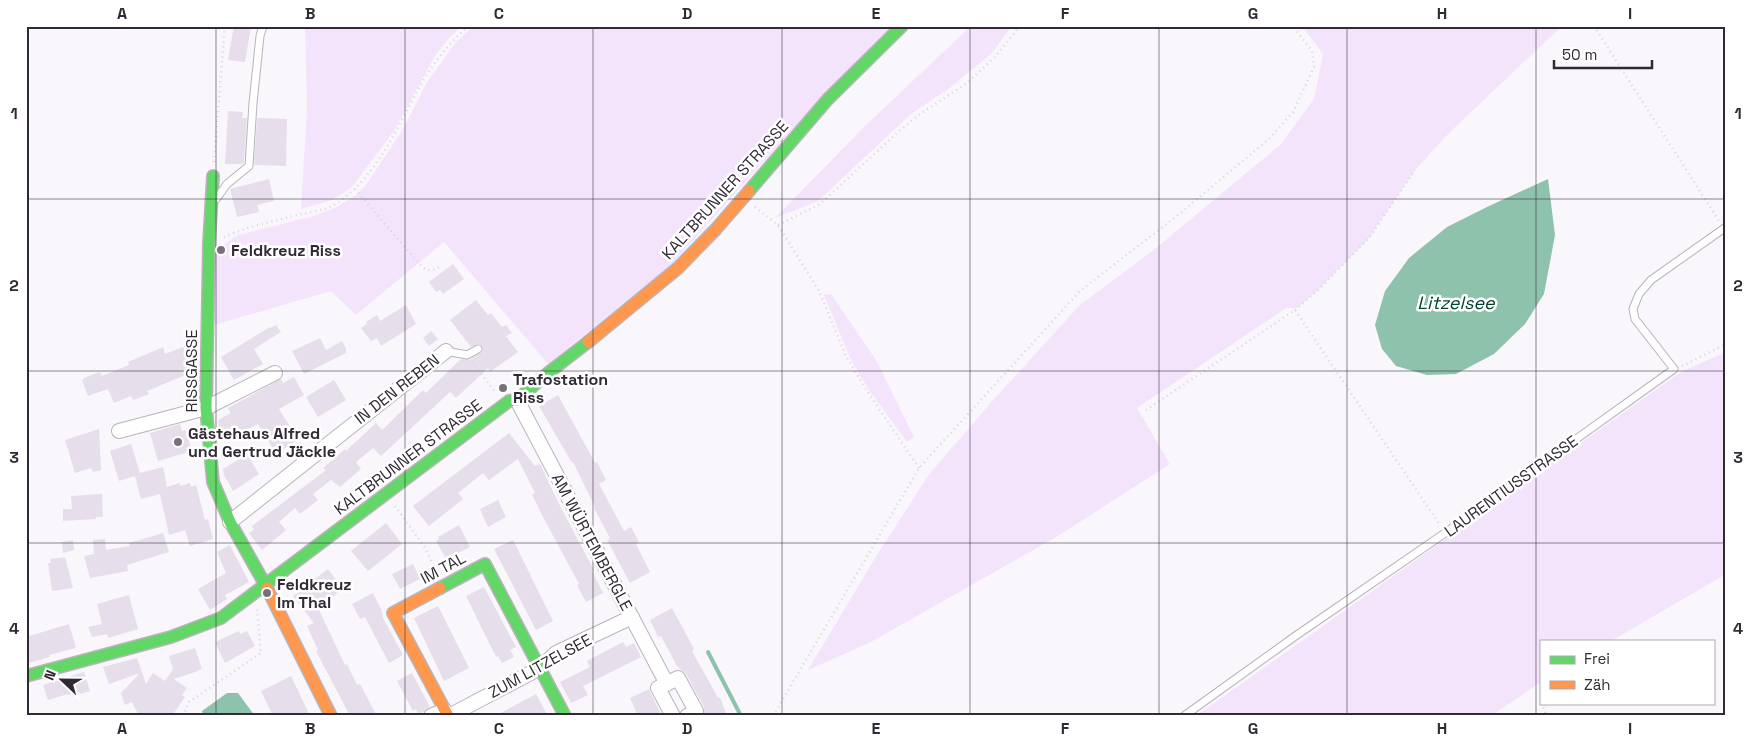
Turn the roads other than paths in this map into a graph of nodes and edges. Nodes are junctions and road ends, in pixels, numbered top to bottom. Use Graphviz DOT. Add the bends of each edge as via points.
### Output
graph roads {
  1 [pos="263,26"];
  2 [pos="902,26"];
  3 [pos="213,176"];
  4 [pos="211,207"];
  5 [pos="1725,228"];
  6 [pos="478,349"];
  7 [pos="446,350"];
  8 [pos="275,373"];
  9 [pos="517,400"];
  10 [pos="206,408"];
  11 [pos="119,431"];
  12 [pos="230,522"];
  13 [pos="265,585"];
  14 [pos="632,617"];
  15 [pos="540,668"];
  16 [pos="26,676"];
  17 [pos="667,684"];
  18 [pos="447,714"];
  19 [pos="331,716"];
  20 [pos="431,716"];
  21 [pos="566,716"];
  22 [pos="673,716"];
  23 [pos="687,716"];
  24 [pos="1184,716"];
  1 -- 4 [label="lane" via="255,79 249,166 226,184"];
  2 -- 9 [label="street, KALTBRUNNER STRASSE" via="828,99 716,229 678,268"];
  3 -- 4 [label="street, RISSGASSE"];
  4 -- 10 [label="street, RISSGASSE"];
  5 -- 24 [label="lane, LAURENTIUSSTRASSE" via="1651,280 1639,294 1633,309 1635,319 1674,370"];
  6 -- 7 [label="lane" via="466,355"];
  7 -- 12 [label="street, IN DEN REBEN"];
  8 -- 10 [label="street"];
  9 -- 13 [label="street, KALTBRUNNER STRASSE" via="509,401"];
  9 -- 14 [label="street, AM WÜRTEMBERGLE"];
  10 -- 11 [label="street"];
  10 -- 12 [label="street, RISSGASSE" via="213,482"];
  12 -- 13 [label="street, RISSGASSE"];
  13 -- 16 [label="street, KALTBRUNNER STRASSE" via="221,618 171,637"];
  13 -- 19 [label="street, RISSGASSE"];
  14 -- 15 [label="street, ZUM LITZELSEE" via="556,653"];
  14 -- 17 [label="street, AM WÜRTEMBERGLE"];
  15 -- 18 [label="street, ZUM LITZELSEE"];
  15 -- 18 [label="street, IM TAL" via="485,564 393,613"];
  15 -- 21 [label="street, IM TAL"];
  17 -- 22 [label="street" via="658,688"];
  17 -- 23 [label="street" via="678,678 696,711"];
  18 -- 20 [label="street, ZUM LITZELSEE"];
}
